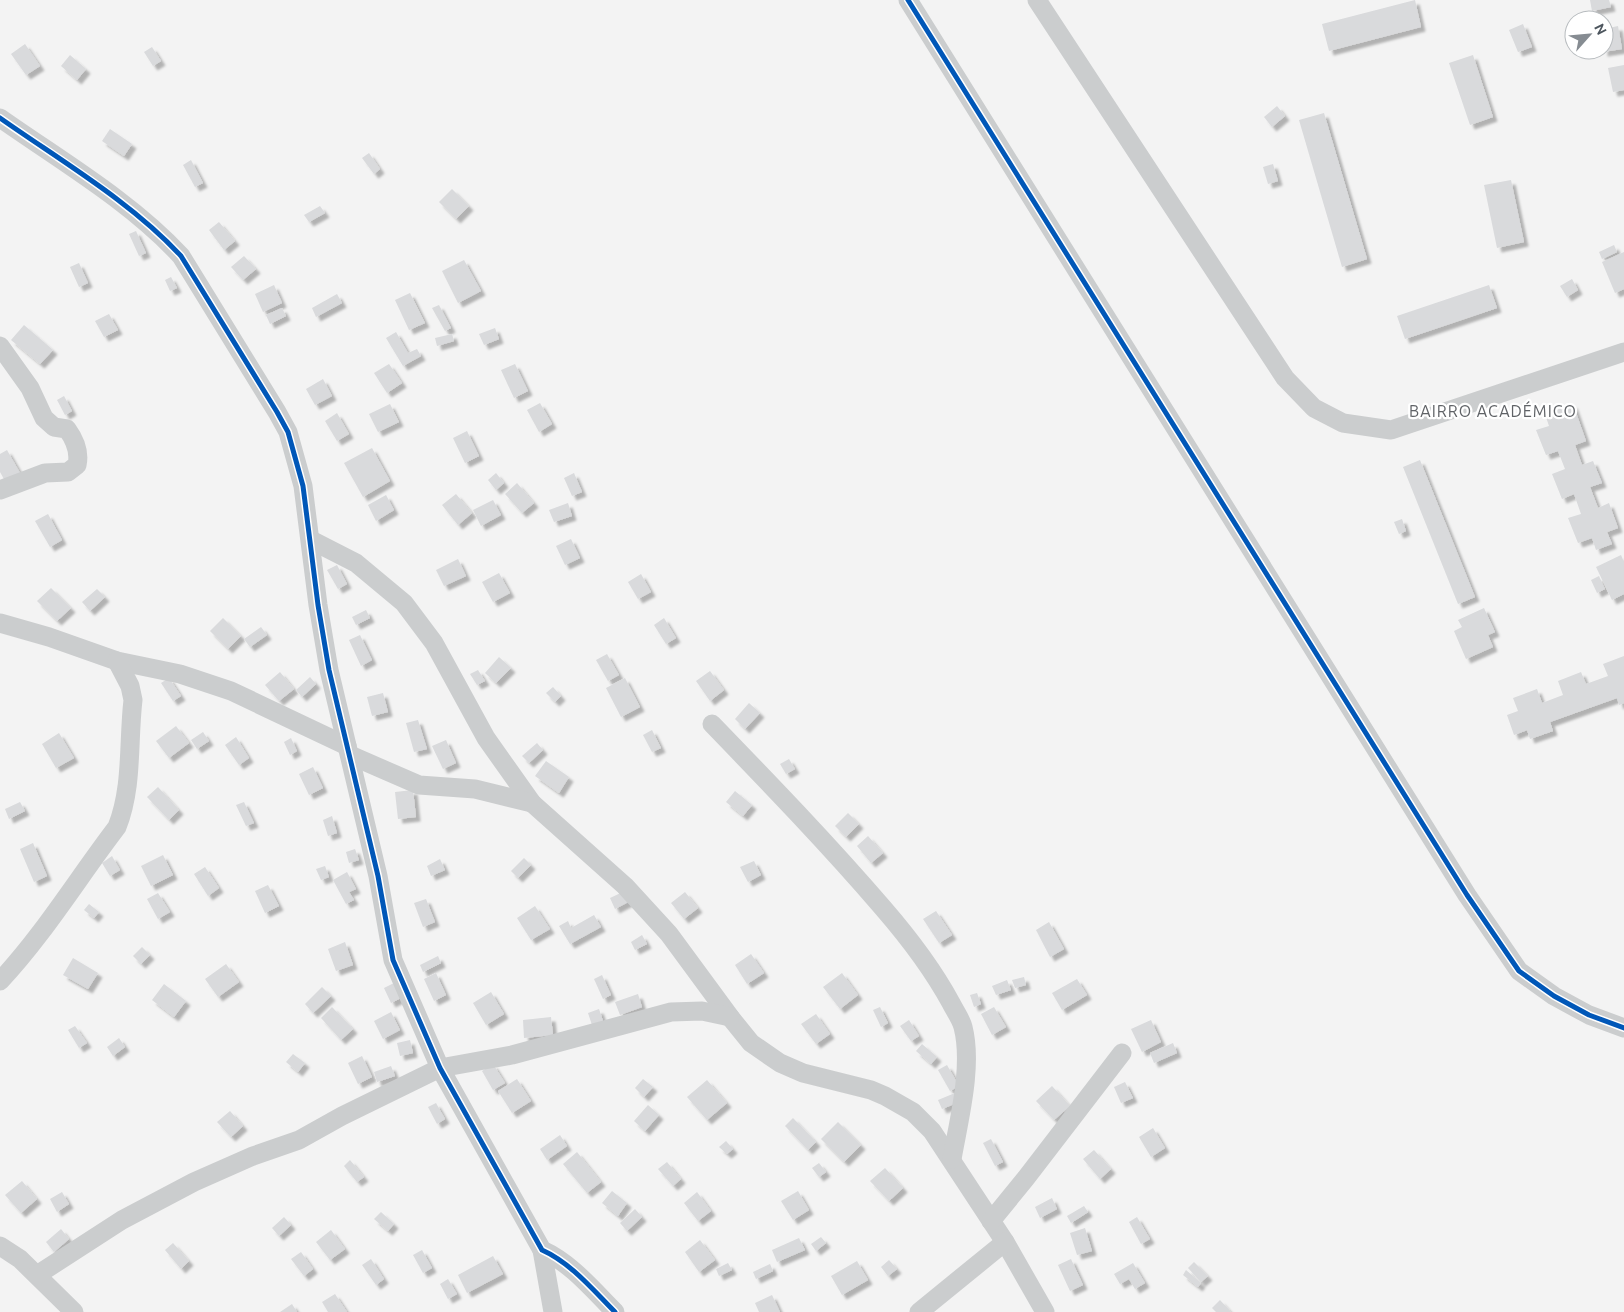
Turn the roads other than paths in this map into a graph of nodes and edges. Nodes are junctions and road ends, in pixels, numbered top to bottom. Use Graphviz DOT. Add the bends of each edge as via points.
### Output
graph roads {
  1 [pos="908,0"];
  2 [pos="1037,0"];
  3 [pos="0,118"];
  4 [pos="0,346"];
  5 [pos="1624,352"];
  6 [pos="0,490"];
  7 [pos="311,540"];
  8 [pos="0,623"];
  9 [pos="117,661"];
  10 [pos="712,724"];
  11 [pos="349,750"];
  12 [pos="532,803"];
  13 [pos="0,981"];
  14 [pos="730,1017"];
  15 [pos="1624,1028"];
  16 [pos="1122,1053"];
  17 [pos="440,1068"];
  18 [pos="952,1159"];
  19 [pos="990,1221"];
  20 [pos="1005,1242"];
  21 [pos="0,1246"];
  22 [pos="542,1250"];
  23 [pos="37,1275"];
  24 [pos="74,1312"];
  25 [pos="552,1312"];
  26 [pos="616,1312"];
  27 [pos="919,1312"];
  28 [pos="1045,1312"];
  1 -- 15 [label="street" via="1467,895 1509,957 1519,971 1554,996 1589,1015"];
  2 -- 5 [label="street" via="1285,378 1314,408 1343,423 1391,430"];
  3 -- 7 [label="street" via="142,218 181,256 288,432 304,486"];
  4 -- 6 [label="street" via="30,388 44,418 54,427 67,429 78,454 77,465 68,472 45,473"];
  7 -- 11 [label="street" via="328,670"];
  7 -- 12 [label="street" via="356,563 404,603 434,643 486,738"];
  8 -- 9 [label="street"];
  9 -- 11 [label="street" via="180,674 231,691"];
  9 -- 13 [label="street" via="130,686 133,700 123,813 117,827 60,902 31,948"];
  10 -- 18 [label="street" via="830,846 914,946 944,989 962,1025 966,1046 960,1115"];
  11 -- 12 [label="street" via="419,785 475,789"];
  11 -- 17 [label="street" via="378,876 393,960"];
  12 -- 14 [label="street" via="625,886 669,934"];
  14 -- 17 [label="street" via="702,1011 671,1012 512,1055"];
  14 -- 18 [label="street" via="751,1042 780,1063 803,1073 871,1090 904,1106 932,1131"];
  16 -- 19 [label="street"];
  17 -- 22 [label="street"];
  17 -- 23 [label="street" via="299,1140 253,1156 186,1186 122,1220"];
  18 -- 19 [label="street"];
  19 -- 20 [label="street"];
  20 -- 27 [label="street"];
  20 -- 28 [label="street"];
  21 -- 23 [label="street"];
  22 -- 25 [label="street"];
  22 -- 26 [label="street" via="562,1260"];
  23 -- 24 [label="street"];
}
